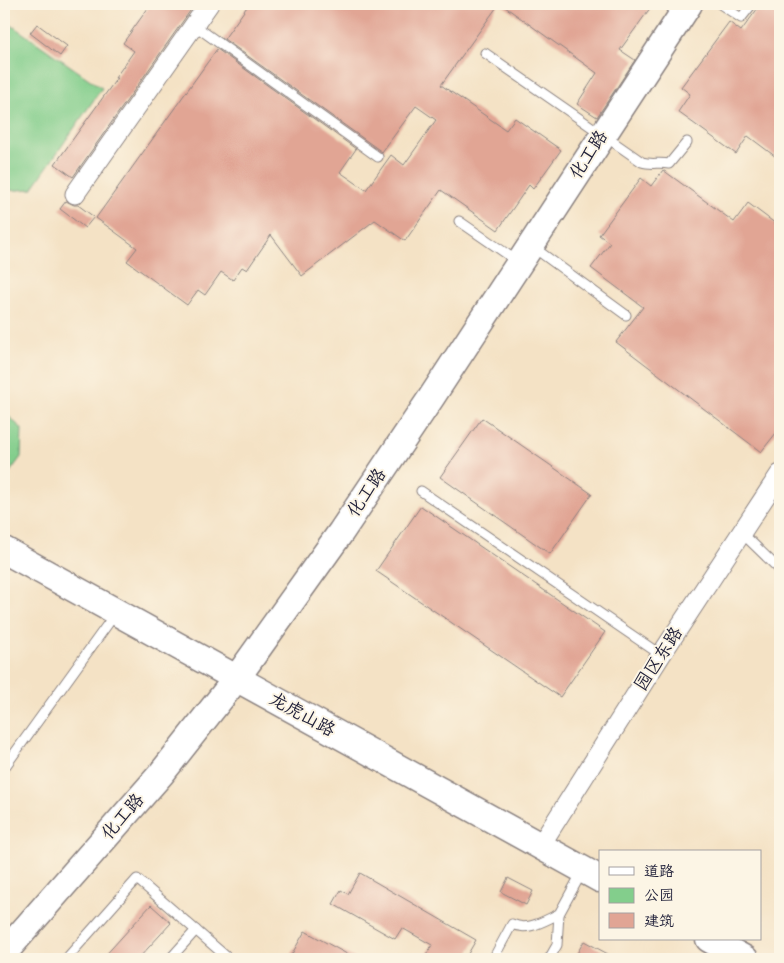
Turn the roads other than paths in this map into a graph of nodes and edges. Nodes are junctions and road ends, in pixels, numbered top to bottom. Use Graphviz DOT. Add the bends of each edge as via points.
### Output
graph roads {
  1 [pos="209,4"];
  2 [pos="689,4"];
  3 [pos="720,4"];
  4 [pos="752,4"];
  5 [pos="194,25"];
  6 [pos="486,53"];
  7 [pos="603,135"];
  8 [pos="687,142"];
  9 [pos="378,157"];
  10 [pos="75,194"];
  11 [pos="459,221"];
  12 [pos="525,254"];
  13 [pos="626,315"];
  14 [pos="780,474"];
  15 [pos="421,491"];
  16 [pos="742,533"];
  17 [pos="4,550"];
  18 [pos="780,570"];
  19 [pos="116,612"];
  20 [pos="661,655"];
  21 [pos="236,678"];
  22 [pos="4,768"];
  23 [pos="540,846"];
  24 [pos="592,874"];
  25 [pos="559,914"];
  26 [pos="196,930"];
  27 [pos="711,940"];
  28 [pos="4,953"];
  29 [pos="66,959"];
  30 [pos="170,959"];
  31 [pos="229,959"];
  32 [pos="493,959"];
  33 [pos="549,959"];
  34 [pos="745,959"];
  1 -- 5 [label="street"];
  2 -- 7 [label="street, 化工路"];
  3 -- 4 [label="lane" via="741,18"];
  5 -- 9 [label="lane"];
  5 -- 10 [label="street"];
  6 -- 7 [label="lane"];
  7 -- 8 [label="lane" via="650,164 669,164"];
  7 -- 12 [label="street, 化工路"];
  11 -- 12 [label="lane"];
  12 -- 13 [label="lane"];
  12 -- 21 [label="street, 化工路" via="341,532"];
  14 -- 16 [label="street, 园区东路"];
  15 -- 20 [label="lane"];
  16 -- 18 [label="lane"];
  16 -- 20 [label="street, 园区东路"];
  17 -- 19 [label="street, 龙虎山路"];
  19 -- 21 [label="street, 龙虎山路"];
  19 -- 22 [label="lane"];
  20 -- 23 [label="street, 园区东路"];
  21 -- 23 [label="street, 龙虎山路"];
  21 -- 28 [label="street, 化工路" via="161,774"];
  23 -- 24 [label="street, 龙虎山路"];
  24 -- 25 [label="lane"];
  25 -- 32 [label="lane" via="526,927 512,924"];
  25 -- 33 [label="lane" via="557,945"];
  26 -- 29 [label="lane" via="138,879"];
  26 -- 30 [label="lane"];
  26 -- 31 [label="lane"];
  27 -- 34 [label="street"];
}
